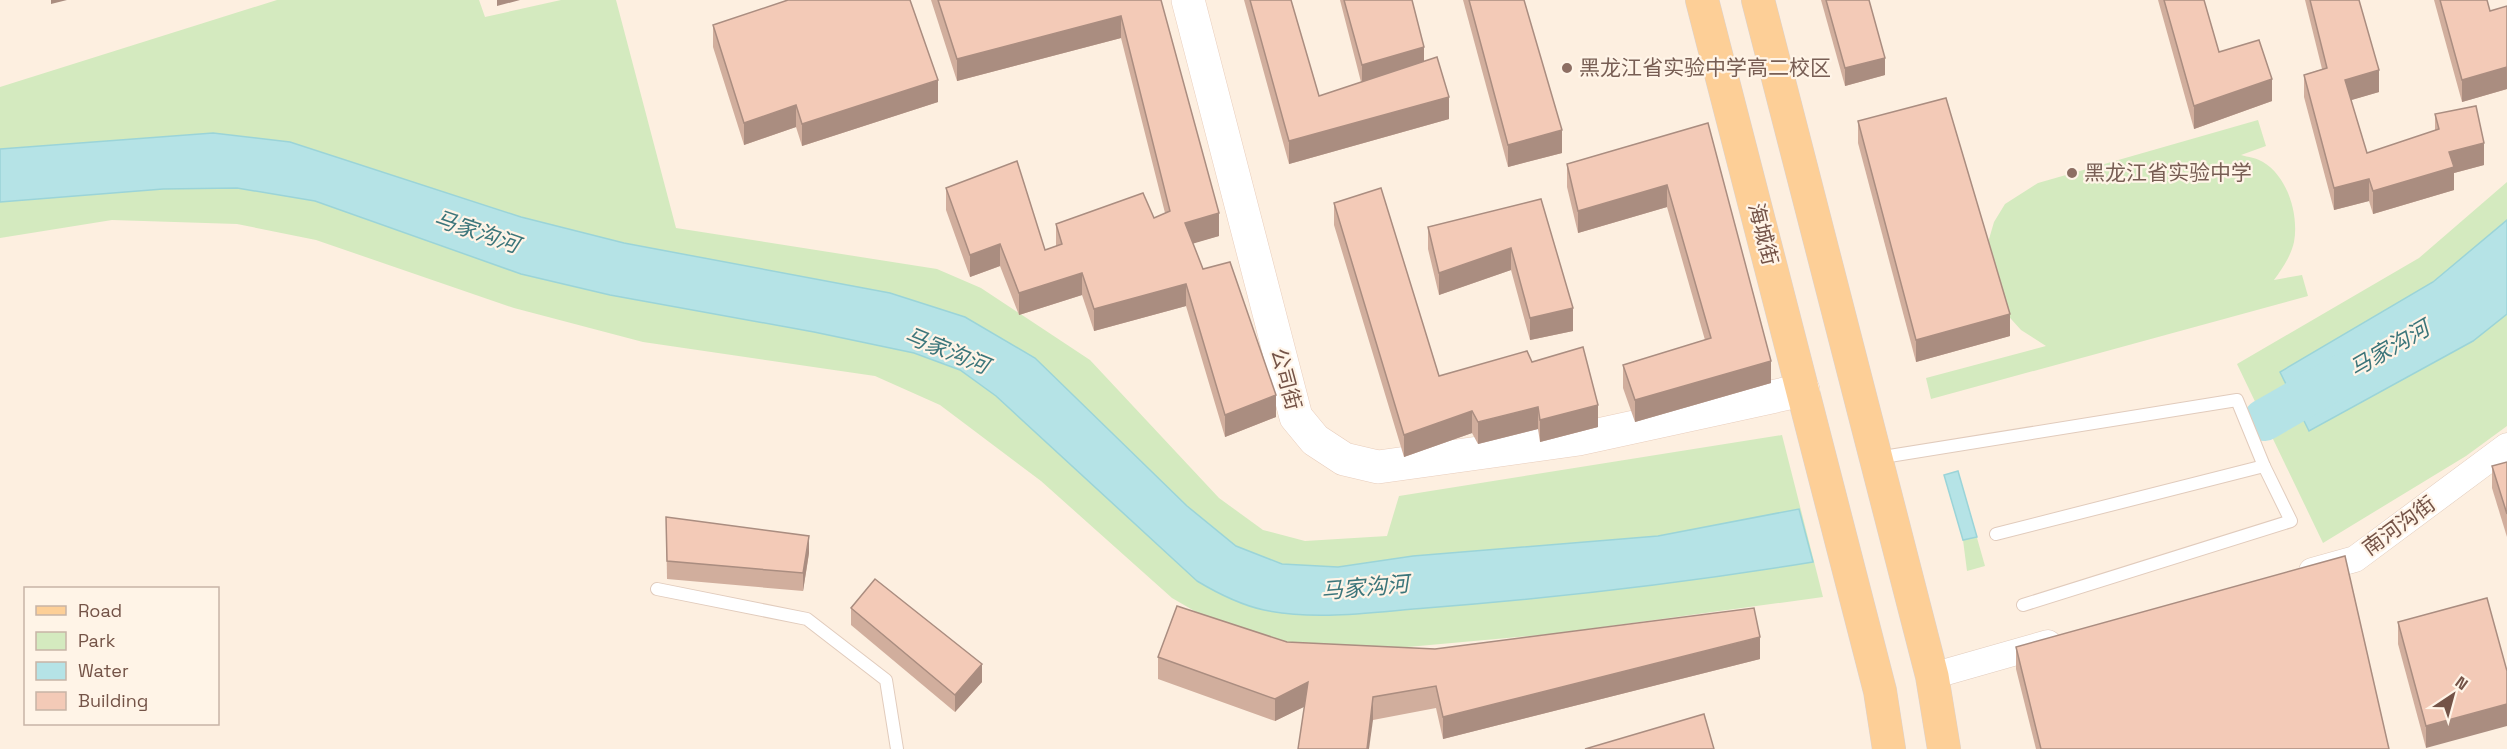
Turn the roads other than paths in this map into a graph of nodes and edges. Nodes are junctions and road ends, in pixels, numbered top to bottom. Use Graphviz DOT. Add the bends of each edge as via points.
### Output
graph roads {
  1 [pos="1188,0"];
  2 [pos="1702,0"];
  3 [pos="1758,0"];
  4 [pos="1803,390"];
  5 [pos="2507,446"];
  6 [pos="1875,459"];
  7 [pos="2264,466"];
  8 [pos="1996,534"];
  9 [pos="2286,578"];
  10 [pos="657,589"];
  11 [pos="2024,605"];
  12 [pos="2069,638"];
  13 [pos="1932,676"];
  14 [pos="897,749"];
  15 [pos="1888,749"];
  16 [pos="1944,749"];
  1 -- 4 [label="street, 公司街" via="1296,417 1314,440 1344,459 1378,467 1579,439"];
  2 -- 4 [label="main road, 海城街"];
  3 -- 6 [label="main road"];
  4 -- 15 [label="main road, 海城街" via="1880,691"];
  5 -- 9 [label="street, 南河沟街" via="2355,559"];
  6 -- 7 [label="lane" via="2237,400"];
  6 -- 13 [label="main road"];
  7 -- 8 [label="lane"];
  7 -- 11 [label="lane" via="2291,521"];
  10 -- 14 [label="lane" via="807,619 886,680"];
  12 -- 13 [label="street"];
  13 -- 16 [label="main road"];
}
